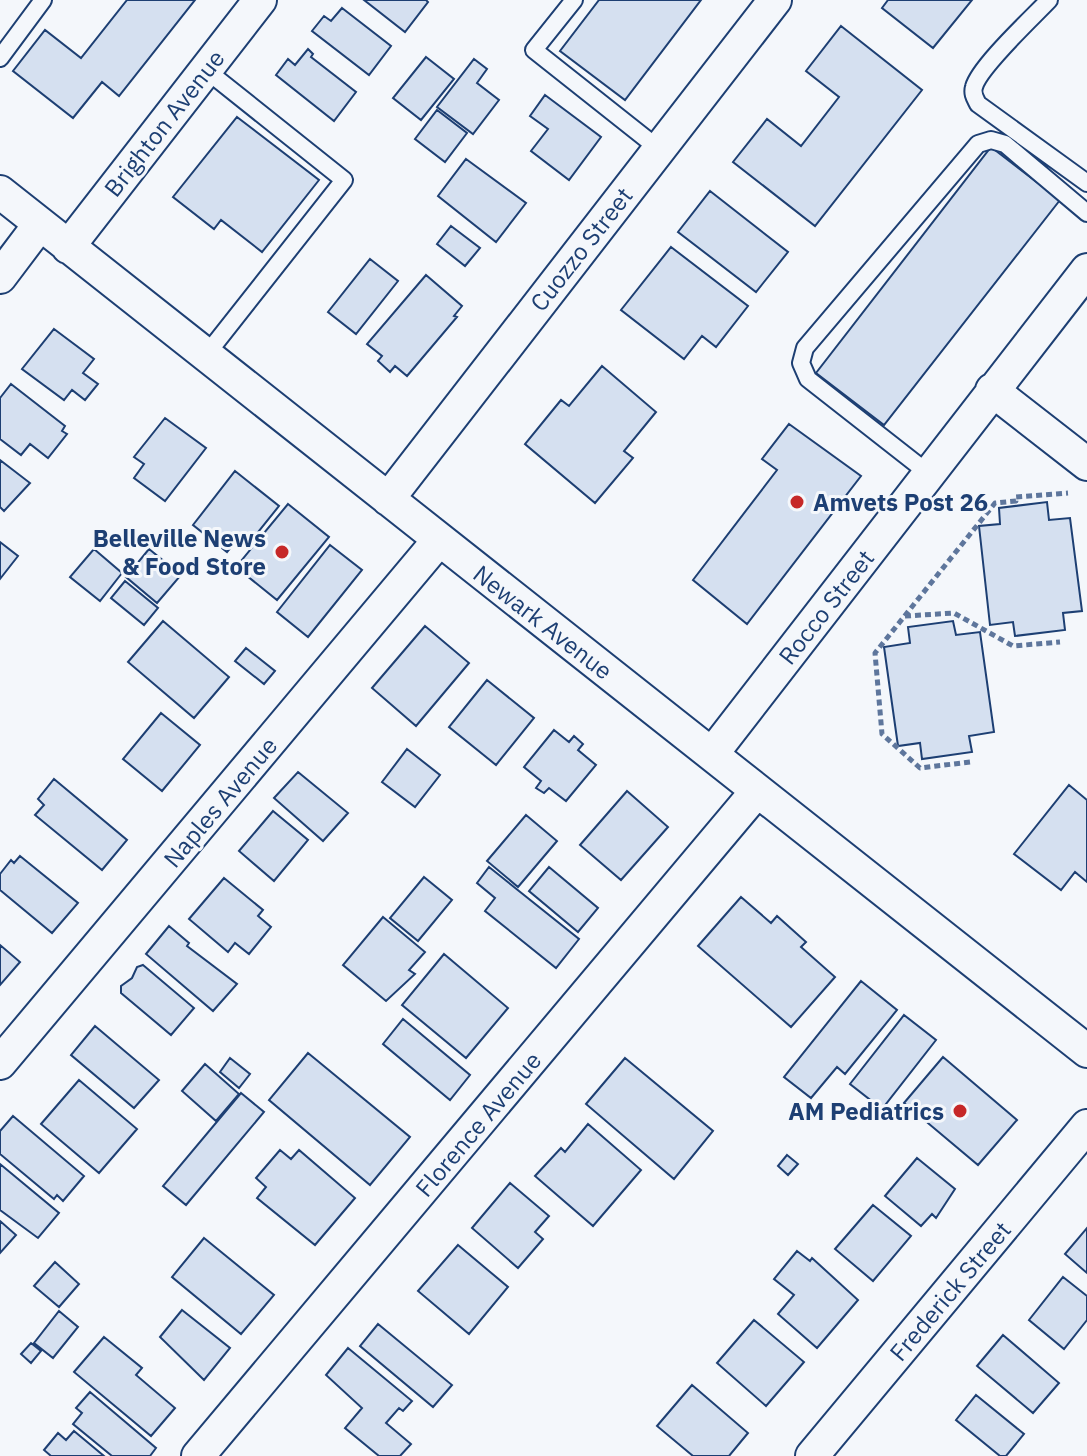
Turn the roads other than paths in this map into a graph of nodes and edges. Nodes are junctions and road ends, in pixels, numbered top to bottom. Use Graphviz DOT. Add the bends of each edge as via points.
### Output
graph roads {
  1 [pos="43,0"];
  2 [pos="260,0"];
  3 [pos="574,0"];
  4 [pos="775,0"];
  5 [pos="1049,0"];
  6 [pos="0,58"];
  7 [pos="206,70"];
  8 [pos="659,149"];
  9 [pos="1087,183"];
  10 [pos="0,192"];
  11 [pos="1087,213"];
  12 [pos="40,224"];
  13 [pos="68,247"];
  14 [pos="1087,270"];
  15 [pos="0,277"];
  16 [pos="206,355"];
  17 [pos="992,390"];
  18 [pos="1087,464"];
  19 [pos="928,473"];
  20 [pos="388,499"];
  21 [pos="439,540"];
  22 [pos="712,754"];
  23 [pos="757,791"];
  24 [pos="1087,1051"];
  25 [pos="0,1063"];
  26 [pos="1087,1126"];
  27 [pos="198,1456"];
  28 [pos="812,1456"];
  1 -- 6 [label="lane"];
  2 -- 7 [label="street, Brighton Avenue"];
  3 -- 8 [label="lane" via="534,50"];
  4 -- 8 [label="street, Cuozzo Street"];
  5 -- 9 [label="lane" via="982,74 974,97"];
  7 -- 13 [label="street, Brighton Avenue"];
  7 -- 16 [label="lane" via="344,180"];
  8 -- 20 [label="street, Cuozzo Street"];
  10 -- 12 [label="street, Newark Avenue"];
  11 -- 19 [label="lane" via="1005,144 978,144 805,348 801,363 808,379"];
  12 -- 13 [label="street, Newark Avenue"];
  12 -- 15 [label="street"];
  13 -- 16 [label="street, Newark Avenue"];
  14 -- 17 [label="street, Rocco Street"];
  16 -- 20 [label="street, Newark Avenue"];
  17 -- 18 [label="street"];
  17 -- 19 [label="street, Rocco Street"];
  19 -- 22 [label="street, Rocco Street"];
  20 -- 21 [label="street, Newark Avenue"];
  21 -- 22 [label="street, Newark Avenue"];
  21 -- 25 [label="street, Naples Avenue"];
  22 -- 23 [label="street, Newark Avenue"];
  23 -- 24 [label="street, Newark Avenue"];
  23 -- 27 [label="street, Florence Avenue"];
  26 -- 28 [label="street, Frederick Street"];
}
